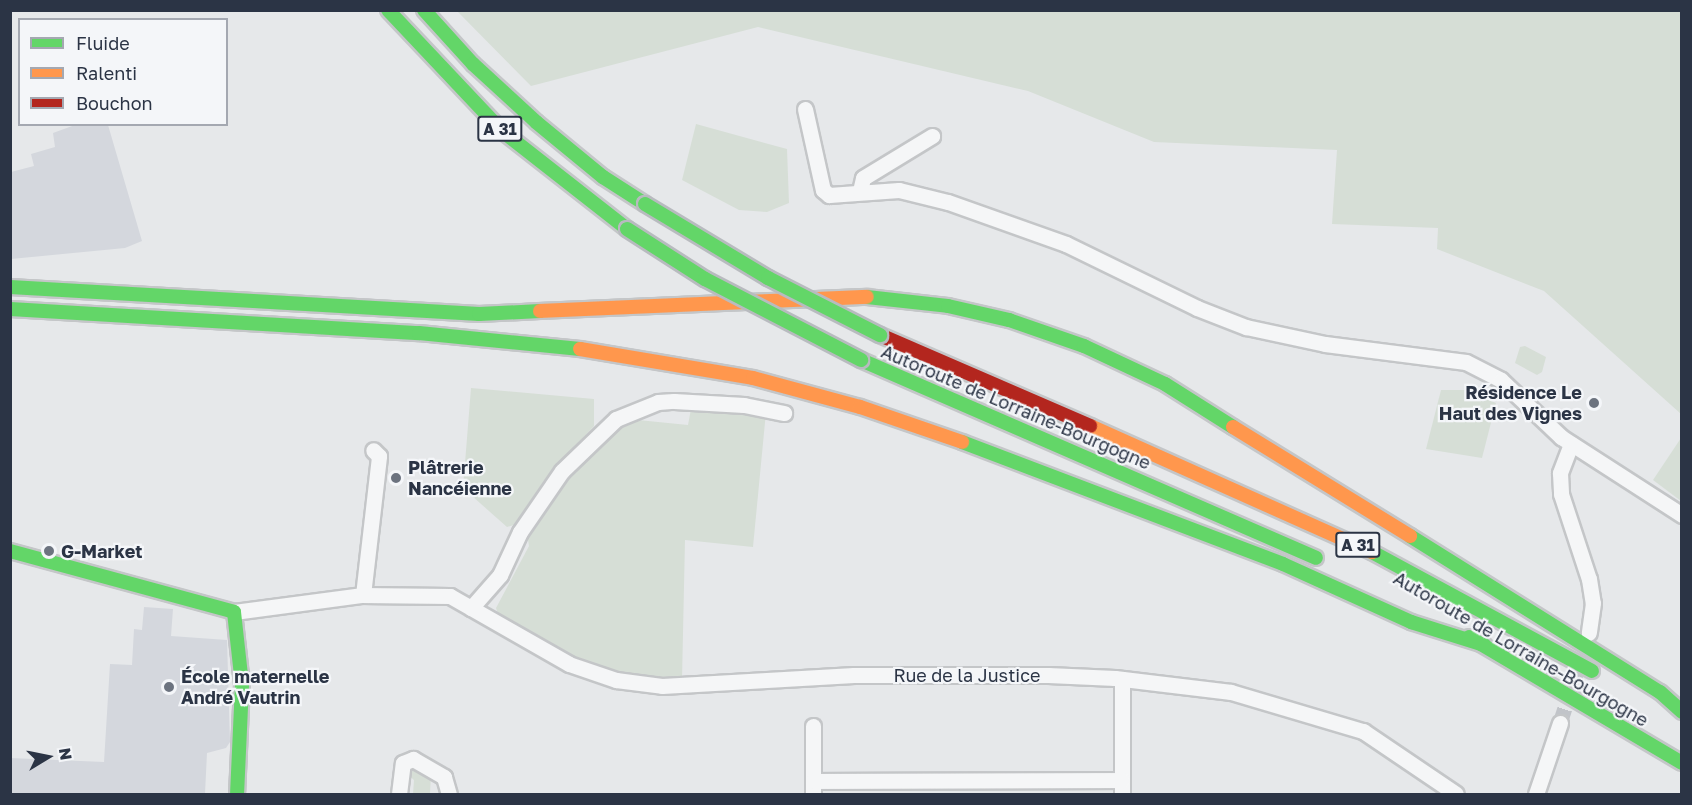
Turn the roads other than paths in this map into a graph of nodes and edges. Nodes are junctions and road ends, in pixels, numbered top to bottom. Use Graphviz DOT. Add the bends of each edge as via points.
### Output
graph roads {
  1 [pos="388,10"];
  2 [pos="424,10"];
  3 [pos="805,110"];
  4 [pos="932,136"];
  5 [pos="860,192"];
  6 [pos="10,287"];
  7 [pos="10,309"];
  8 [pos="784,413"];
  9 [pos="1571,444"];
  10 [pos="374,450"];
  11 [pos="1682,515"];
  12 [pos="10,552"];
  13 [pos="1333,566"];
  14 [pos="363,595"];
  15 [pos="1410,605"];
  16 [pos="471,608"];
  17 [pos="234,612"];
  18 [pos="1589,633"];
  19 [pos="1484,645"];
  20 [pos="1122,679"];
  21 [pos="1606,680"];
  22 [pos="1682,712"];
  23 [pos="1663,714"];
  24 [pos="1560,723"];
  25 [pos="1682,725"];
  26 [pos="813,726"];
  27 [pos="1682,763"];
  28 [pos="1122,787"];
  29 [pos="813,788"];
  30 [pos="237,795"];
  31 [pos="399,795"];
  32 [pos="449,795"];
  33 [pos="1456,795"];
  34 [pos="1536,795"];
  1 -- 13 [label="main road, Autoroute de Lorraine-Bourgogne / A 31, bridge" via="502,131 627,230 705,279 861,360"];
  2 -- 21 [label="main road, Autoroute de Lorraine-Bourgogne / A 31, bridge" via="473,64 603,177 759,273 880,335 1392,561"];
  3 -- 5 [label="street" via="823,190 829,195"];
  4 -- 5 [label="street" via="863,178"];
  5 -- 9 [label="street" via="899,190 1025,227 1246,327 1325,344 1466,362 1514,389"];
  6 -- 22 [label="main road" via="490,314 867,297 931,304 1009,320 1110,357 1165,384 1660,692"];
  7 -- 19 [label="main road" via="419,333 615,353 805,390 949,437 1283,564 1412,622"];
  8 -- 16 [label="street" via="744,405 674,401 651,404 616,419 562,471 520,532 500,575"];
  9 -- 11 [label="street"];
  9 -- 18 [label="street" via="1562,463 1561,494 1589,579 1593,603"];
  10 -- 14 [label="street" via="379,456"];
  12 -- 17 [label="main road"];
  14 -- 16 [label="street, Rue de la Justice" via="450,596"];
  14 -- 17 [label="street, Rue de la Justice"];
  15 -- 19 [label="main road, Autoroute de Lorraine-Bourgogne"];
  16 -- 20 [label="street, Rue de la Justice" via="569,664 638,684 687,686 920,674"];
  17 -- 30 [label="main road" via="242,685"];
  19 -- 27 [label="main road, Autoroute de Lorraine-Bourgogne"];
  20 -- 28 [label="street"];
  20 -- 33 [label="street, Rue de la Justice" via="1231,692 1346,724 1385,743"];
  23 -- 25 [label="main road, Autoroute de Lorraine-Bourgogne"];
  24 -- 34 [label="street"];
  26 -- 29 [label="street"];
  28 -- 29 [label="street"];
  31 -- 32 [label="street" via="403,763 413,759 441,774 448,782"];
}
